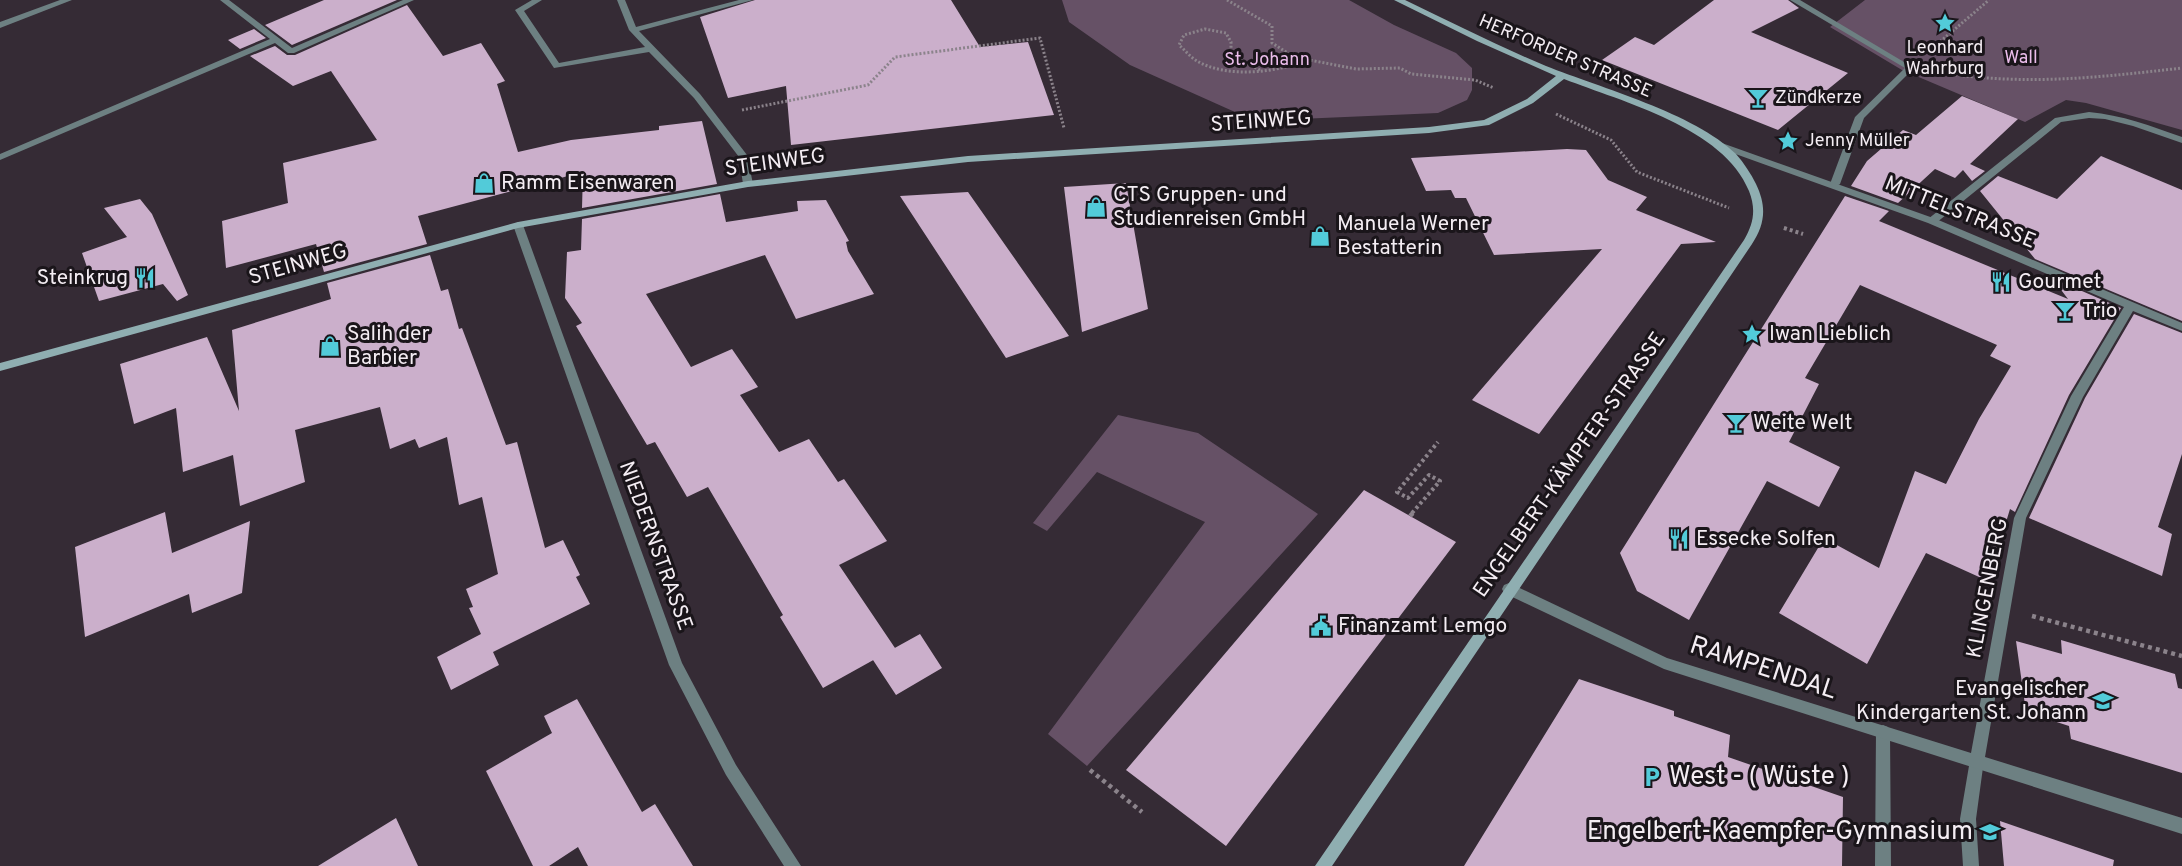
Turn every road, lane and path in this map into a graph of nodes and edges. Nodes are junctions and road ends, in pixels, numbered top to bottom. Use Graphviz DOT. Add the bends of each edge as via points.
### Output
graph roads {
  1 [pos="68,0"];
  2 [pos="224,0"];
  3 [pos="410,0"];
  4 [pos="538,0"];
  5 [pos="621,0"];
  6 [pos="749,0"];
  7 [pos="1227,0"];
  8 [pos="1398,0"];
  9 [pos="1794,0"];
  10 [pos="1989,0"];
  11 [pos="0,25"];
  12 [pos="633,30"];
  13 [pos="276,40"];
  14 [pos="650,49"];
  15 [pos="1310,60"];
  16 [pos="1910,68"];
  17 [pos="2182,68"];
  18 [pos="1260,70"];
  19 [pos="1563,76"];
  20 [pos="1530,101"];
  21 [pos="712,116"];
  22 [pos="2182,140"];
  23 [pos="1719,145"];
  24 [pos="1070,152"];
  25 [pos="0,157"];
  26 [pos="748,184"];
  27 [pos="1835,184"];
  28 [pos="1759,220"];
  29 [pos="1932,221"];
  30 [pos="518,225"];
  31 [pos="1803,234"];
  32 [pos="2131,305"];
  33 [pos="2182,327"];
  34 [pos="0,367"];
  35 [pos="1438,442"];
  36 [pos="1410,516"];
  37 [pos="1509,589"];
  38 [pos="2002,608"];
  39 [pos="2182,657"];
  40 [pos="1883,732"];
  41 [pos="1977,760"];
  42 [pos="1090,770"];
  43 [pos="1142,812"];
  44 [pos="2182,826"];
  45 [pos="790,865"];
  46 [pos="1323,866"];
  47 [pos="1883,866"];
  48 [pos="1971,866"];
  1 -- 11 [label="street"];
  2 -- 13 [label="street"];
  3 -- 13 [label="street" via="291,51"];
  4 -- 14 [label="street" via="519,10 557,66"];
  5 -- 12 [label="street"];
  6 -- 12 [label="street"];
  7 -- 15 [label="path" via="1272,26 1272,43 1294,57"];
  8 -- 19 [label="street, HERFORDER STRASSE"];
  9 -- 16 [label="street"];
  10 -- 16 [label="path"];
  12 -- 14 [label="street"];
  13 -- 25 [label="street"];
  14 -- 21 [label="street"];
  15 -- 18 [label="path" via="1294,67"];
  15 -- 20 [label="path" via="1356,69 1400,68 1411,74 1474,80"];
  16 -- 17 [label="path" via="1984,80 2062,81"];
  16 -- 27 [label="street" via="1860,117"];
  18 -- 18 [label="path" via="1197,61 1179,45 1184,35 1205,29 1227,33 1231,55"];
  19 -- 20 [label="street, STEINWEG"];
  19 -- 23 [label="street, HERFORDER STRASSE" via="1692,128"];
  20 -- 24 [label="street, STEINWEG" via="1486,123 1429,130"];
  20 -- 28 [label="path" via="1611,140 1637,172"];
  21 -- 24 [label="path" via="868,85 896,57 1040,38"];
  21 -- 26 [label="street" via="744,157"];
  22 -- 29 [label="street" via="2099,115 2070,116 2058,120"];
  23 -- 27 [label="street, MITTELSTRASSE"];
  23 -- 28 [label="street" via="1743,171 1756,199"];
  24 -- 26 [label="street, STEINWEG" via="933,162"];
  26 -- 30 [label="street, STEINWEG"];
  27 -- 29 [label="street, MITTELSTRASSE"];
  28 -- 31 [label="path"];
  28 -- 37 [label="street, ENGELBERT-KÄMPFER-STRASSE" via="1748,242"];
  29 -- 32 [label="street, MITTELSTRASSE"];
  30 -- 34 [label="street, STEINWEG"];
  30 -- 45 [label="street, NIEDERNSTRASSE" via="676,665 731,770"];
  32 -- 33 [label="street, MITTELSTRASSE"];
  32 -- 38 [label="street, KLINGENBERG" via="2077,396 2020,518"];
  35 -- 36 [label="path" via="1397,492 1408,498 1429,475 1440,481"];
  37 -- 40 [label="street, RAMPENDAL" via="1664,663"];
  37 -- 46 [label="street, ENGELBERT-KÄMPFER-STRASSE"];
  38 -- 39 [label="path"];
  38 -- 41 [label="street, KLINGENBERG"];
  40 -- 41 [label="street, RAMPENDAL"];
  40 -- 47 [label="street"];
  41 -- 44 [label="street, RAMPENDAL"];
  41 -- 48 [label="street, KLINGENBERG" via="1968,819"];
  42 -- 43 [label="path"];
}
